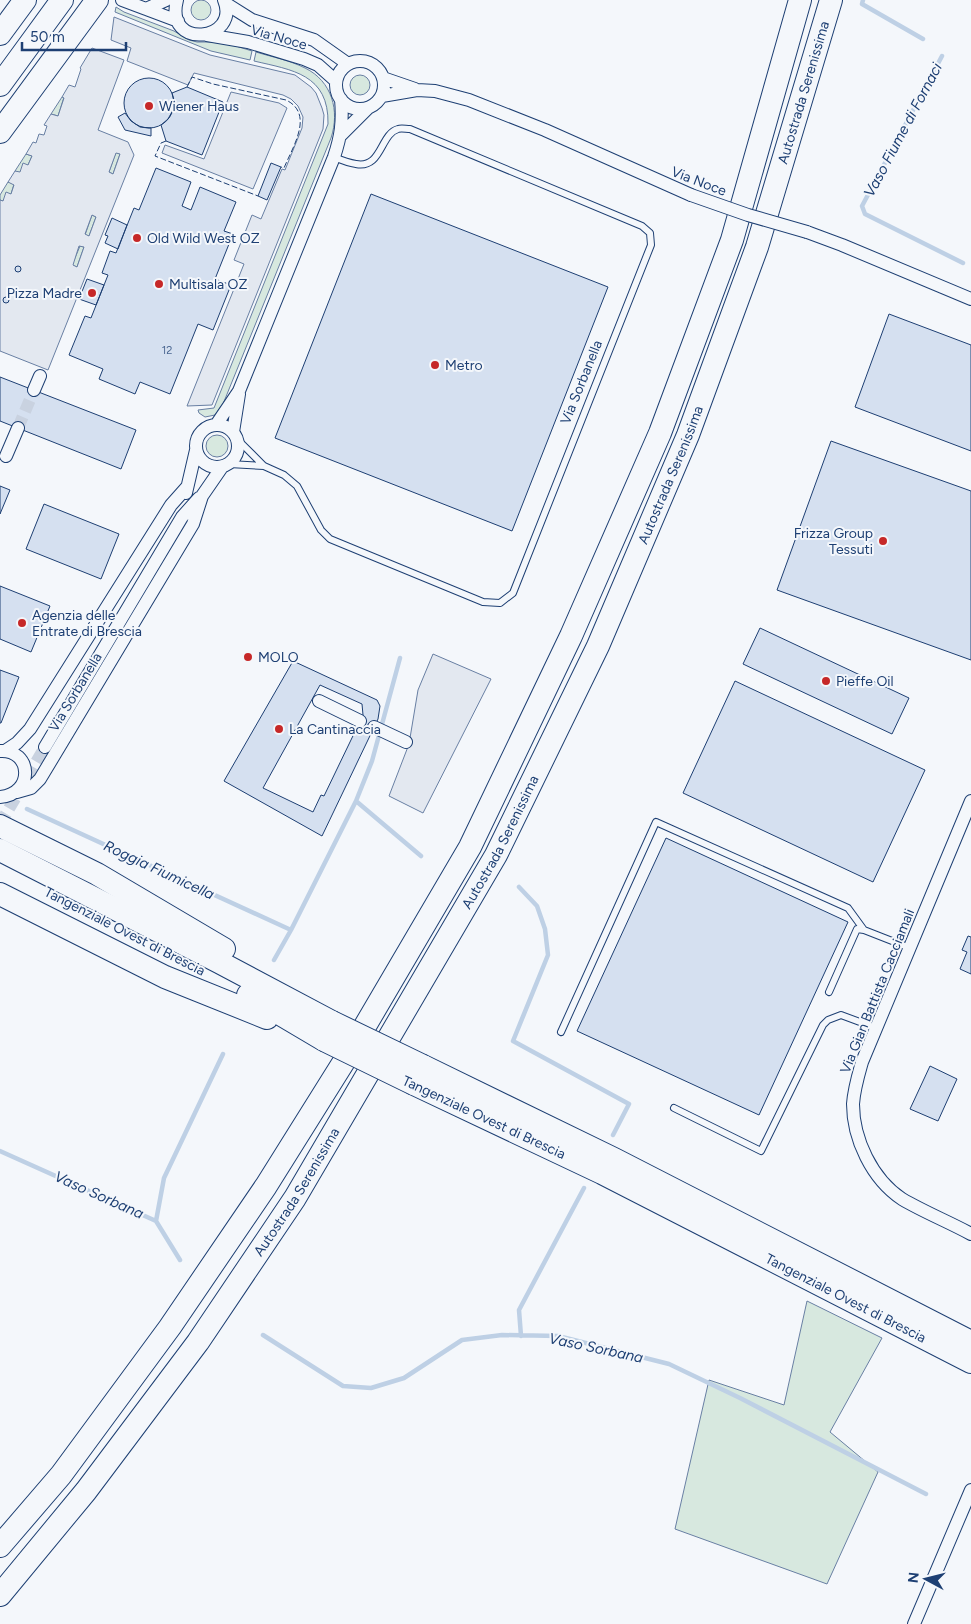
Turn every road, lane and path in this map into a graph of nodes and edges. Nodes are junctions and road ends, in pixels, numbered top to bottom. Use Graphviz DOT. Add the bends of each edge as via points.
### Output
graph roads {
  1 [pos="25,0"];
  2 [pos="62,0"];
  3 [pos="97,0"];
  4 [pos="122,0"];
  5 [pos="166,0"];
  6 [pos="177,0"];
  7 [pos="800,0"];
  8 [pos="832,0"];
  9 [pos="225,2"];
  10 [pos="146,9"];
  11 [pos="178,21"];
  12 [pos="0,34"];
  13 [pos="207,35"];
  14 [pos="55,57"];
  15 [pos="348,64"];
  16 [pos="383,78"];
  17 [pos="336,81"];
  18 [pos="0,84"];
  19 [pos="417,90"];
  20 [pos="382,96"];
  21 [pos="340,100"];
  22 [pos="368,108"];
  23 [pos="0,132"];
  24 [pos="341,135"];
  25 [pos="0,150"];
  26 [pos="334,157"];
  27 [pos="971,299"];
  28 [pos="40,376"];
  29 [pos="34,390"];
  30 [pos="239,391"];
  31 [pos="216,425"];
  32 [pos="18,428"];
  33 [pos="235,436"];
  34 [pos="196,450"];
  35 [pos="6,456"];
  36 [pos="225,466"];
  37 [pos="264,466"];
  38 [pos="186,486"];
  39 [pos="202,496"];
  40 [pos="182,517"];
  41 [pos="319,701"];
  42 [pos="360,721"];
  43 [pos="374,727"];
  44 [pos="406,742"];
  45 [pos="45,746"];
  46 [pos="3,751"];
  47 [pos="17,792"];
  48 [pos="0,797"];
  49 [pos="971,801"];
  50 [pos="0,826"];
  51 [pos="0,850"];
  52 [pos="0,868"];
  53 [pos="0,894"];
  54 [pos="0,900"];
  55 [pos="34,911"];
  56 [pos="864,930"];
  57 [pos="910,948"];
  58 [pos="829,992"];
  59 [pos="324,1026"];
  60 [pos="876,1028"];
  61 [pos="561,1032"];
  62 [pos="418,1075"];
  63 [pos="674,1108"];
  64 [pos="971,1234"];
  65 [pos="971,1342"];
  66 [pos="971,1362"];
  67 [pos="971,1490"];
  68 [pos="0,1546"];
  69 [pos="0,1594"];
  70 [pos="914,1624"];
  1 -- 12 [label="highway"];
  2 -- 18 [label="highway"];
  3 -- 14 [label="highway"];
  4 -- 10 [label="street"];
  5 -- 10 [label="street"];
  6 -- 11 [label="street"];
  7 -- 68 [label="highway, Autostrada Serenissima" via="732,240 660,433 571,636 470,847 348,1055 266,1186 170,1327 67,1467"];
  8 -- 69 [label="highway, Autostrada Serenissima" via="757,247 688,435 598,646 496,855 295,1198 198,1342 86,1491"];
  9 -- 13 [label="street" via="224,22"];
  9 -- 15 [label="street, Via Noce" via="252,20 314,40"];
  10 -- 11 [label="street"];
  11 -- 13 [label="street, Via Noce" via="190,33"];
  13 -- 17 [label="street, Via Noce" via="248,42 304,59 318,65"];
  14 -- 23 [label="highway"];
  14 -- 25 [label="highway"];
  15 -- 16 [label="street, Via Noce" via="367,62 379,69"];
  15 -- 17 [label="street"];
  16 -- 19 [label="street, Via Noce"];
  16 -- 20 [label="street"];
  17 -- 21 [label="street"];
  19 -- 20 [label="street, Via Noce"];
  19 -- 27 [label="street, Via Noce, bridge" via="469,100 691,195 807,232"];
  20 -- 22 [label="street"];
  21 -- 22 [label="street" via="356,109"];
  21 -- 24 [label="street"];
  22 -- 24 [label="street"];
  24 -- 26 [label="street"];
  26 -- 30 [label="street"];
  26 -- 37 [label="lane, Via Sorbanella" via="358,165 370,162 390,134 399,128 410,129 642,226 650,233 651,245 514,593 500,603 484,602 330,539 321,530 297,486 284,475"];
  28 -- 29 [label="street"];
  30 -- 31 [label="street"];
  30 -- 33 [label="street"];
  31 -- 33 [label="street" via="225,426"];
  31 -- 34 [label="street" via="207,427 200,434"];
  32 -- 35 [label="street"];
  33 -- 36 [label="street" via="238,449 235,458"];
  33 -- 37 [label="lane, Via Sorbanella"];
  34 -- 36 [label="street" via="205,464"];
  34 -- 38 [label="street"];
  36 -- 37 [label="lane, Via Sorbanella"];
  36 -- 39 [label="street, Via Sorbanella"];
  38 -- 40 [label="street"];
  38 -- 46 [label="street" via="30,729 17,743"];
  39 -- 40 [label="street"];
  39 -- 47 [label="street, Via Sorbanella" via="193,524 40,779 31,788"];
  40 -- 45 [label="street"];
  41 -- 42 [label="street"];
  43 -- 44 [label="street"];
  46 -- 47 [label="street" via="14,754 25,768 22,785"];
  47 -- 48 [label="street, Via Sorbanella"];
  49 -- 57 [label="street, Via Gian Battista Cacciamali"];
  50 -- 59 [label="highway" via="97,874 228,951"];
  51 -- 59 [label="highway, Tangenziale Ovest di Brescia"];
  52 -- 59 [label="highway, Tangenziale Ovest di Brescia" via="263,1002"];
  53 -- 55 [label="highway"];
  54 -- 55 [label="highway"];
  55 -- 59 [label="highway" via="165,977"];
  56 -- 57 [label="lane"];
  56 -- 58 [label="lane" via="857,929"];
  56 -- 61 [label="lane" via="848,908 656,822"];
  57 -- 60 [label="street, Via Gian Battista Cacciamali"];
  59 -- 62 [label="highway, Tangenziale Ovest di Brescia, bridge"];
  60 -- 63 [label="lane" via="841,1016 823,1025 761,1151"];
  60 -- 64 [label="street, Via Gian Battista Cacciamali" via="862,1062 854,1104 856,1132 866,1156 879,1177 902,1198"];
  62 -- 65 [label="highway, Tangenziale Ovest di Brescia" via="623,1164"];
  62 -- 66 [label="highway, Tangenziale Ovest di Brescia"];
  67 -- 70 [label="street"];
}
